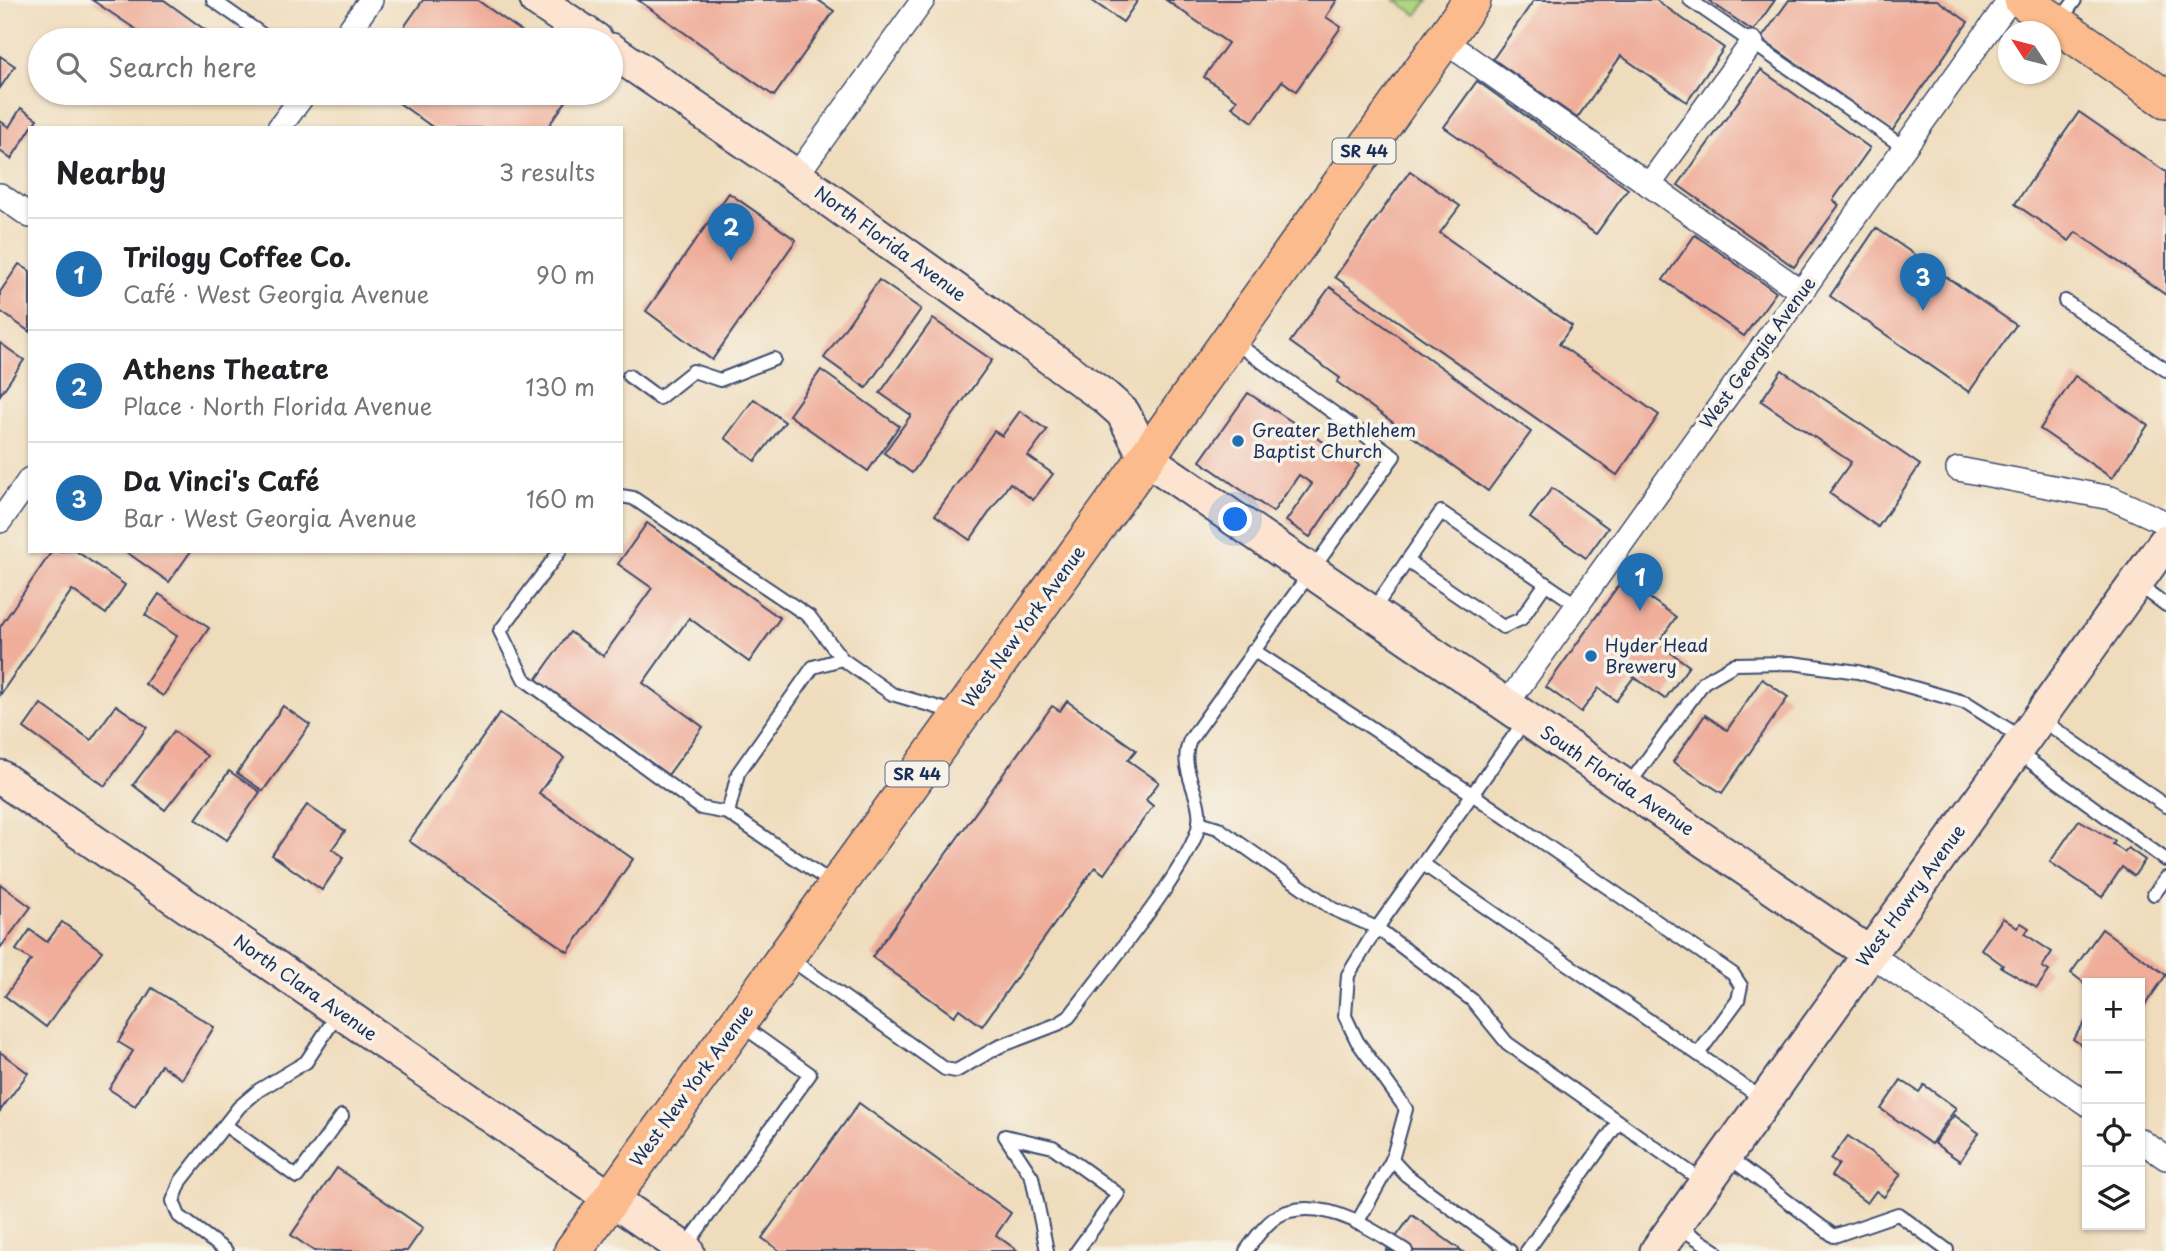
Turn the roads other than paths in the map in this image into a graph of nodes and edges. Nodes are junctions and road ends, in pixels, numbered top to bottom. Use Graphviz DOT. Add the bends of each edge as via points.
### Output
graph roads {
  1 [pos="213,0"];
  2 [pos="371,0"];
  3 [pos="537,0"];
  4 [pos="923,0"];
  5 [pos="1472,0"];
  6 [pos="1690,0"];
  7 [pos="2010,0"];
  8 [pos="2023,0"];
  9 [pos="2067,12"];
  10 [pos="253,28"];
  11 [pos="351,28"];
  12 [pos="578,28"];
  13 [pos="1443,40"];
  14 [pos="1752,43"];
  15 [pos="623,58"];
  16 [pos="2166,99"];
  17 [pos="295,105"];
  18 [pos="280,126"];
  19 [pos="1905,148"];
  20 [pos="796,176"];
  21 [pos="1649,185"];
  22 [pos="0,195"];
  23 [pos="28,215"];
  24 [pos="1802,292"];
  25 [pos="2066,301"];
  26 [pos="1230,339"];
  27 [pos="774,359"];
  28 [pos="2166,370"];
  29 [pos="629,376"];
  30 [pos="1146,458"];
  31 [pos="1958,469"];
  32 [pos="28,482"];
  33 [pos="623,496"];
  34 [pos="0,521"];
  35 [pos="2164,543"];
  36 [pos="558,553"];
  37 [pos="1407,561"];
  38 [pos="1309,571"];
  39 [pos="1546,583"];
  40 [pos="2136,583"];
  41 [pos="1577,605"];
  42 [pos="2166,605"];
  43 [pos="1371,613"];
  44 [pos="1253,650"];
  45 [pos="842,659"];
  46 [pos="1516,712"];
  47 [pos="961,714"];
  48 [pos="2026,735"];
  49 [pos="0,777"];
  50 [pos="1627,788"];
  51 [pos="1472,794"];
  52 [pos="2166,806"];
  53 [pos="728,813"];
  54 [pos="1199,822"];
  55 [pos="2166,860"];
  56 [pos="1423,864"];
  57 [pos="2166,878"];
  58 [pos="837,886"];
  59 [pos="2154,894"];
  60 [pos="1377,929"];
  61 [pos="1870,954"];
  62 [pos="786,956"];
  63 [pos="339,1011"];
  64 [pos="738,1023"];
  65 [pos="1698,1054"];
  66 [pos="1765,1101"];
  67 [pos="2082,1101"];
  68 [pos="342,1116"];
  69 [pos="1618,1123"];
  70 [pos="225,1125"];
  71 [pos="2145,1143"];
  72 [pos="1726,1155"];
  73 [pos="2166,1158"];
  74 [pos="1392,1160"];
  75 [pos="1705,1183"];
  76 [pos="610,1199"];
  77 [pos="1357,1223"];
  78 [pos="1676,1224"];
  79 [pos="685,1250"];
  80 [pos="1947,1250"];
  81 [pos="226,1251"];
  82 [pos="573,1251"];
  83 [pos="1047,1251"];
  84 [pos="1077,1251"];
  85 [pos="1246,1251"];
  86 [pos="1406,1251"];
  87 [pos="1510,1251"];
  88 [pos="1527,1251"];
  89 [pos="1657,1251"];
  90 [pos="1716,1251"];
  1 -- 10 [label="lane"];
  2 -- 11 [label="street"];
  3 -- 12 [label="street"];
  4 -- 20 [label="street"];
  5 -- 13 [label="main road, West New York Avenue / SR 44"];
  6 -- 14 [label="lane"];
  7 -- 19 [label="street, West Georgia Avenue"];
  8 -- 9 [label="main road"];
  9 -- 16 [label="main road"];
  13 -- 21 [label="street"];
  13 -- 26 [label="main road, West New York Avenue / SR 44"];
  14 -- 19 [label="lane"];
  14 -- 21 [label="street"];
  15 -- 20 [label="street, North Florida Avenue"];
  17 -- 18 [label="street"];
  19 -- 24 [label="street, West Georgia Avenue"];
  20 -- 30 [label="street, North Florida Avenue" via="1105,397 1123,414"];
  21 -- 24 [label="street"];
  22 -- 23 [label="street"];
  24 -- 41 [label="street, West Georgia Avenue"];
  25 -- 28 [label="lane"];
  26 -- 30 [label="main road, West New York Avenue / SR 44"];
  26 -- 38 [label="lane" via="1394,456"];
  27 -- 29 [label="lane" via="720,380 693,371 659,398"];
  30 -- 38 [label="street, South Florida Avenue"];
  30 -- 47 [label="main road, West New York Avenue / SR 44"];
  31 -- 35 [label="street" via="2111,498"];
  32 -- 34 [label="street"];
  33 -- 45 [label="lane" via="810,617"];
  35 -- 40 [label="street, West Howry Avenue"];
  36 -- 53 [label="lane" via="500,631 524,679 701,808"];
  37 -- 39 [label="lane" via="1503,627 1521,619"];
  37 -- 39 [label="lane" via="1441,512"];
  37 -- 43 [label="lane"];
  38 -- 43 [label="street, South Florida Avenue"];
  38 -- 44 [label="lane"];
  39 -- 41 [label="lane"];
  40 -- 42 [label="lane"];
  40 -- 48 [label="street, West Howry Avenue"];
  41 -- 46 [label="street, West Georgia Avenue"];
  43 -- 46 [label="street, South Florida Avenue"];
  44 -- 51 [label="lane"];
  44 -- 54 [label="lane" via="1186,749"];
  45 -- 47 [label="lane" via="892,694"];
  45 -- 53 [label="lane" via="813,667 738,773"];
  46 -- 50 [label="street, South Florida Avenue"];
  46 -- 51 [label="lane"];
  47 -- 58 [label="main road, West New York Avenue / SR 44"];
  48 -- 50 [label="lane" via="1967,703 1858,672 1792,663 1735,664 1704,681"];
  48 -- 52 [label="lane"];
  48 -- 55 [label="lane"];
  48 -- 61 [label="street, West Howry Avenue"];
  49 -- 63 [label="street, North Clara Avenue"];
  50 -- 61 [label="street, South Florida Avenue"];
  51 -- 56 [label="lane"];
  51 -- 65 [label="lane" via="1738,979 1738,1000"];
  53 -- 58 [label="lane"];
  54 -- 60 [label="lane" via="1218,828 1333,909"];
  54 -- 62 [label="lane" via="1180,865 1069,1017 956,1070 945,1069"];
  56 -- 60 [label="lane"];
  56 -- 65 [label="lane"];
  57 -- 59 [label="lane"];
  58 -- 62 [label="main road, West New York Avenue / SR 44"];
  60 -- 69 [label="lane" via="1472,1000 1507,1044"];
  60 -- 74 [label="lane" via="1348,975 1345,1016 1405,1109"];
  61 -- 66 [label="street, West Howry Avenue"];
  61 -- 67 [label="street, South Florida Avenue"];
  62 -- 64 [label="main road, West New York Avenue / SR 44"];
  63 -- 70 [label="lane" via="306,1062 260,1090"];
  63 -- 76 [label="street, North Clara Avenue"];
  64 -- 76 [label="main road, West New York Avenue / SR 44"];
  64 -- 79 [label="lane" via="810,1074"];
  65 -- 66 [label="lane"];
  66 -- 72 [label="street, West Howry Avenue"];
  68 -- 70 [label="lane" via="297,1177"];
  69 -- 75 [label="lane"];
  69 -- 88 [label="lane"];
  70 -- 81 [label="lane" via="181,1181 173,1201 179,1216"];
  71 -- 73 [label="street"];
  72 -- 75 [label="street, West Howry Avenue"];
  72 -- 80 [label="lane" via="1834,1236 1898,1214"];
  74 -- 77 [label="lane"];
  74 -- 87 [label="lane"];
  75 -- 78 [label="street, West Howry Avenue"];
  76 -- 79 [label="street, North Clara Avenue"];
  76 -- 82 [label="main road, West New York Avenue / SR 44"];
  77 -- 85 [label="lane" via="1322,1210 1289,1211 1270,1223"];
  77 -- 86 [label="lane"];
  78 -- 89 [label="street, West Howry Avenue"];
  78 -- 90 [label="lane"];
  83 -- 84 [label="lane" via="1032,1177 1005,1136 1053,1147 1118,1194"];
}
